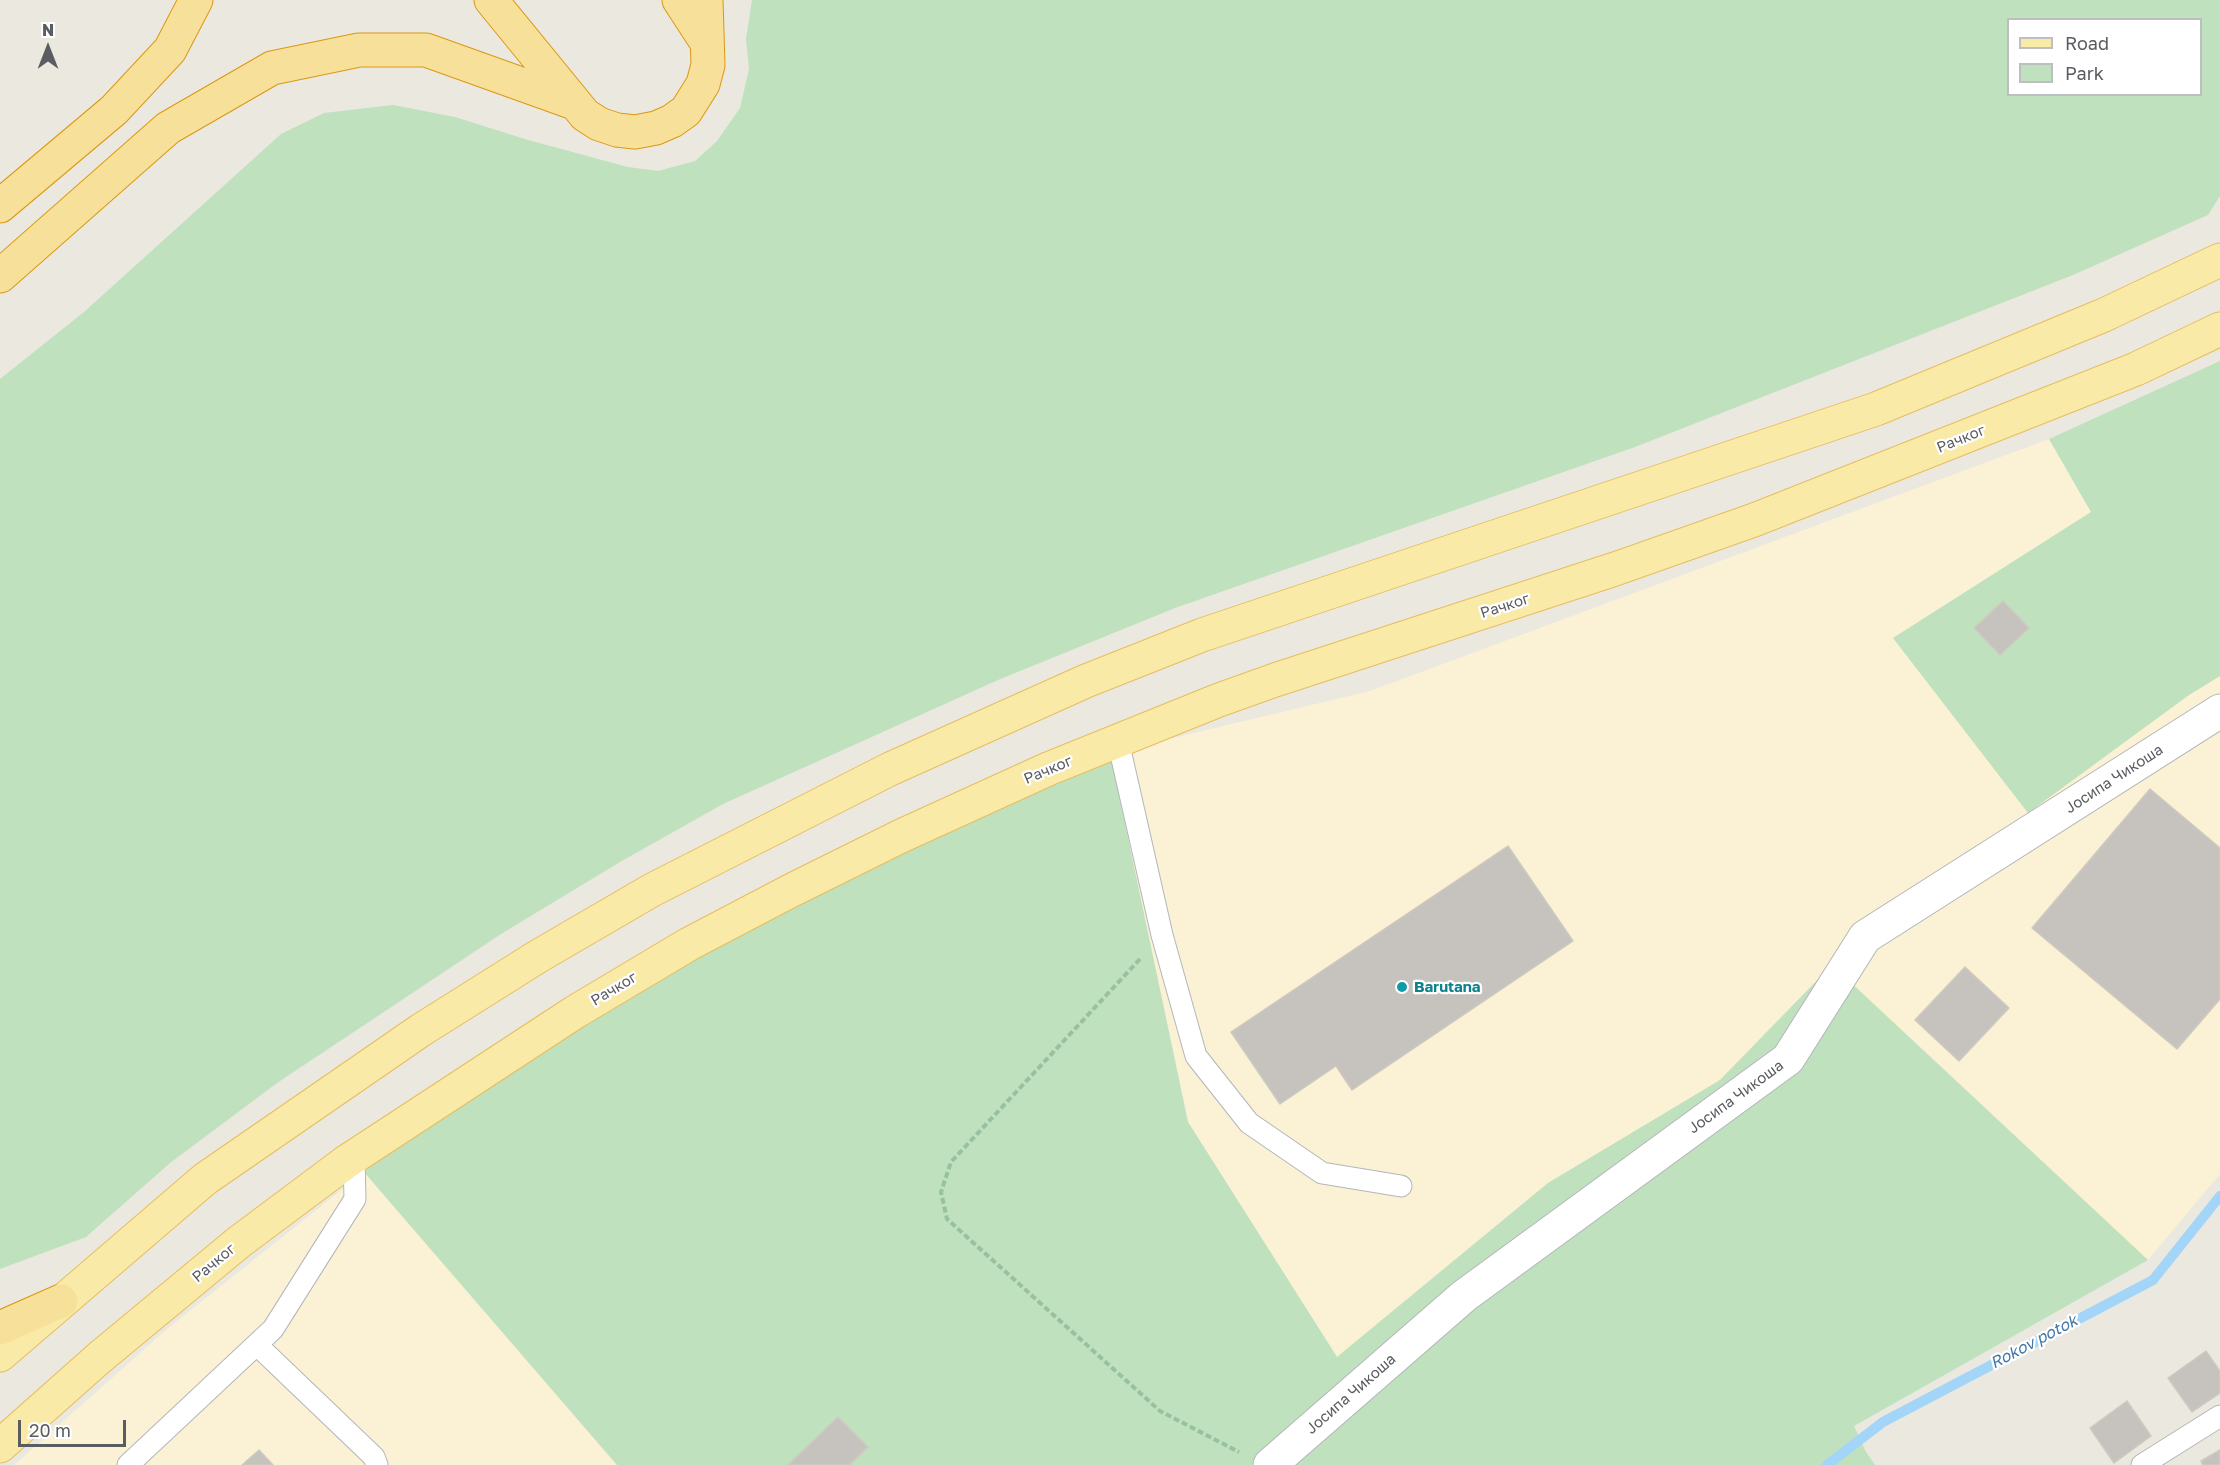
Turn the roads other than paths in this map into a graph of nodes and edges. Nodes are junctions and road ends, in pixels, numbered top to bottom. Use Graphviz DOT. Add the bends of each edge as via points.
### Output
graph roads {
  1 [pos="196,0"];
  2 [pos="490,0"];
  3 [pos="679,0"];
  4 [pos="706,0"];
  5 [pos="707,43"];
  6 [pos="574,104"];
  7 [pos="0,206"];
  8 [pos="2220,260"];
  9 [pos="0,276"];
  10 [pos="2220,328"];
  11 [pos="2220,711"];
  12 [pos="1118,741"];
  13 [pos="354,1158"];
  14 [pos="1401,1186"];
  15 [pos="61,1301"];
  16 [pos="0,1328"];
  17 [pos="257,1345"];
  18 [pos="0,1355"];
  19 [pos="2220,1416"];
  20 [pos="0,1446"];
  21 [pos="1256,1460"];
  22 [pos="128,1465"];
  23 [pos="377,1465"];
  24 [pos="2142,1465"];
  1 -- 7 [label="highway" via="170,50 114,110"];
  2 -- 6 [label="highway"];
  3 -- 5 [label="highway"];
  4 -- 5 [label="highway"];
  5 -- 6 [label="highway" via="708,65 703,84 686,111 672,121 635,132 617,130 599,124"];
  6 -- 9 [label="highway" via="426,50 359,50 272,69 168,128"];
  8 -- 15 [label="main road" via="2104,315 1876,409 1202,635 1086,681 890,769 652,890 421,1029 205,1179"];
  10 -- 12 [label="main road, Рачког" via="2136,369 1754,520 1551,591 1275,680"];
  11 -- 21 [label="street, Јосипа Чикоша" via="1865,937 1788,1059 1464,1296"];
  12 -- 13 [label="main road, Рачког" via="901,836 689,944 575,1012"];
  12 -- 14 [label="lane" via="1162,935 1196,1056 1249,1123 1322,1173"];
  13 -- 17 [label="lane" via="355,1199 273,1329"];
  13 -- 20 [label="main road, Рачког" via="239,1242"];
  15 -- 16 [label="highway"];
  15 -- 18 [label="main road"];
  17 -- 22 [label="lane"];
  17 -- 23 [label="lane" via="374,1457"];
  19 -- 24 [label="lane"];
}
